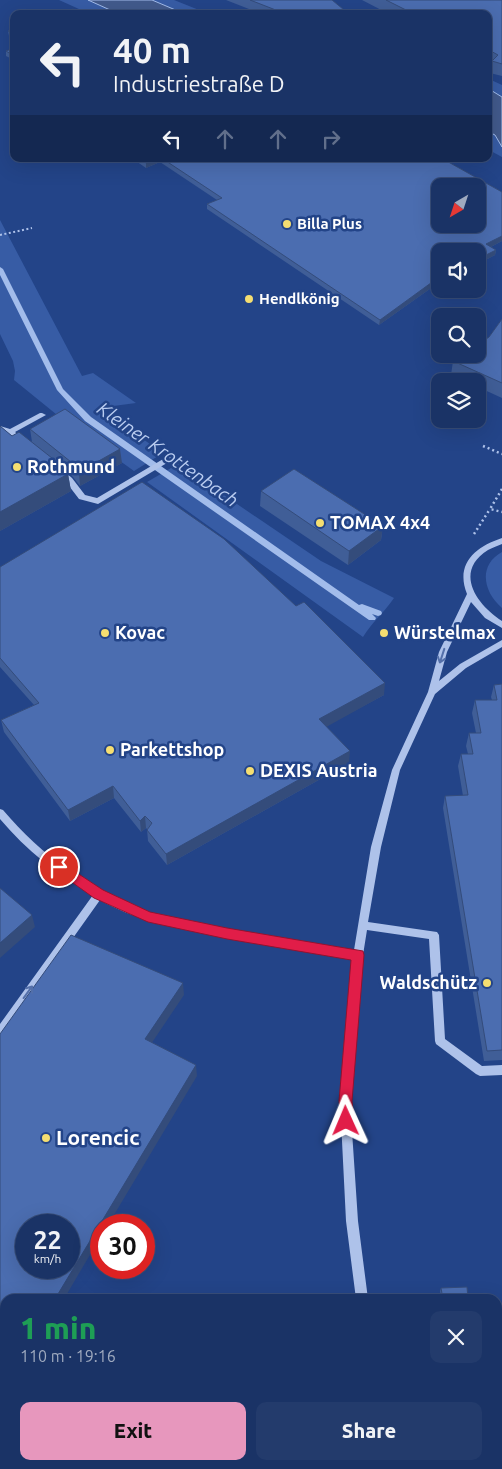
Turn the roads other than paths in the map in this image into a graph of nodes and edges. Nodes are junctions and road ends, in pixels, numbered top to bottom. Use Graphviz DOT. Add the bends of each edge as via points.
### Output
graph roads {
  1 [pos="42,415"];
  2 [pos="0,428"];
  3 [pos="10,432"];
  4 [pos="32,450"];
  5 [pos="173,457"];
  6 [pos="54,468"];
  7 [pos="502,541"];
  8 [pos="470,596"];
  9 [pos="502,625"];
  10 [pos="502,643"];
  11 [pos="432,692"];
  12 [pos="0,813"];
  13 [pos="99,894"];
  14 [pos="363,925"];
  15 [pos="358,955"];
  16 [pos="0,1032"];
  17 [pos="502,1070"];
  18 [pos="361,1294"];
  1 -- 3 [label="street"];
  2 -- 3 [label="street"];
  3 -- 4 [label="street"];
  5 -- 6 [label="street" via="98,500 82,497"];
  7 -- 8 [label="street" via="488,545 467,566"];
  8 -- 9 [label="street" via="483,613"];
  8 -- 11 [label="street, one-way" via="443,652"];
  10 -- 11 [label="street" via="463,666"];
  11 -- 14 [label="street" via="396,770 376,847"];
  12 -- 13 [label="street" via="46,857"];
  13 -- 15 [label="street" via="148,917 227,934"];
  16 -- 13 [label="street, one-way"];
  14 -- 15 [label="street"];
  14 -- 17 [label="street" via="434,935 440,1041 480,1071"];
  15 -- 18 [label="street" via="346,1101 352,1220"];
}
